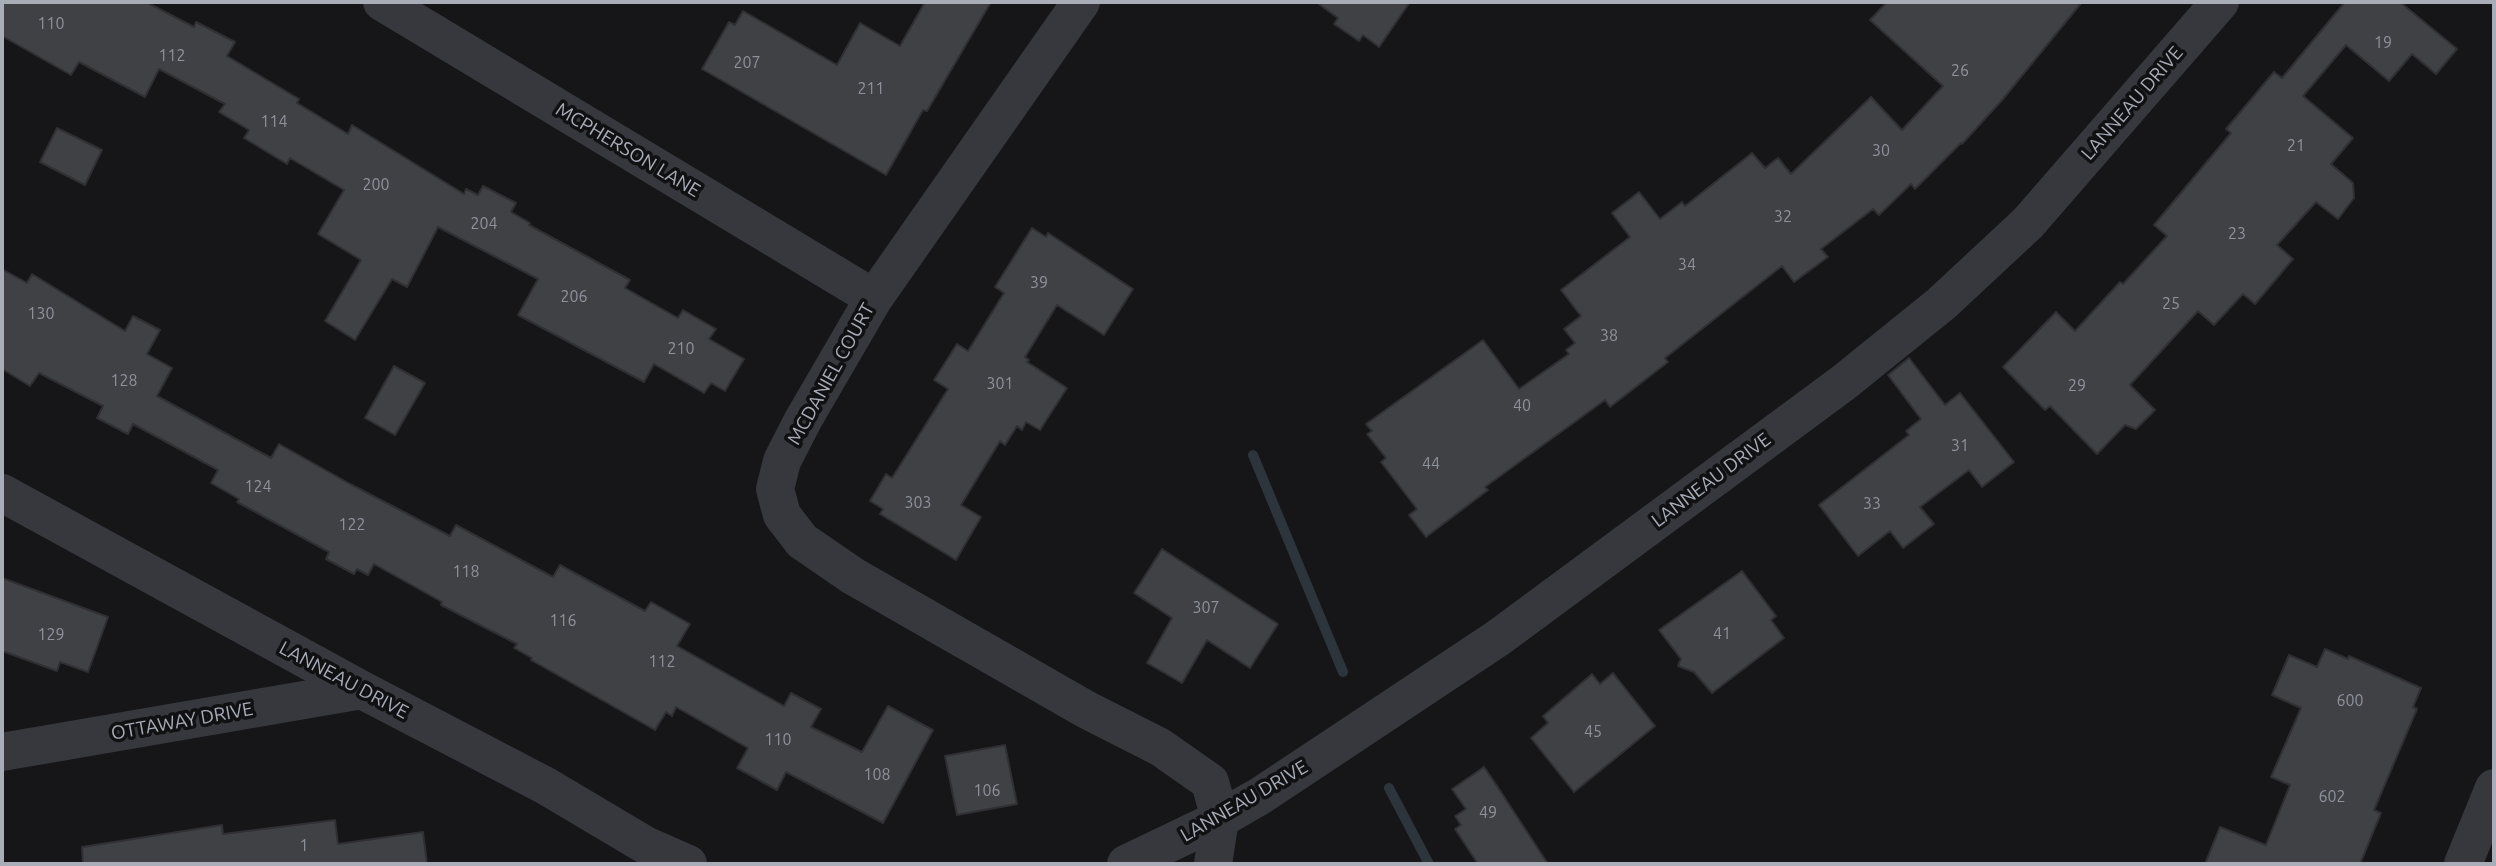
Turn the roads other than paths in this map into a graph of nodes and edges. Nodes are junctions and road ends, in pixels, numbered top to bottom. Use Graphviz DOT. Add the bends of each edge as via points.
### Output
graph roads {
  1 [pos="382,2"];
  2 [pos="1081,2"];
  3 [pos="2220,2"];
  4 [pos="874,298"];
  5 [pos="2,493"];
  6 [pos="362,690"];
  7 [pos="2,752"];
  8 [pos="2494,788"];
  9 [pos="1220,819"];
  10 [pos="688,864"];
  11 [pos="1126,864"];
  12 [pos="1213,864"];
  13 [pos="2463,864"];
  1 -- 4 [label="street, MCPHERSON LANE"];
  2 -- 4 [label="street, MCDANIEL COURT"];
  3 -- 9 [label="street, LANNEAU DRIVE" via="2028,223 1941,304 1843,383 1498,638"];
  4 -- 9 [label="street, MCDANIEL COURT" via="782,461 775,489 782,515 802,541 853,576 1160,747 1210,782"];
  5 -- 6 [label="street, LANNEAU DRIVE"];
  6 -- 7 [label="street, OTTAWAY DRIVE"];
  6 -- 10 [label="street, LANNEAU DRIVE" via="546,786 646,846"];
  8 -- 13 [label="street"];
  9 -- 11 [label="street, LANNEAU DRIVE"];
  9 -- 12 [label="street"];
}
